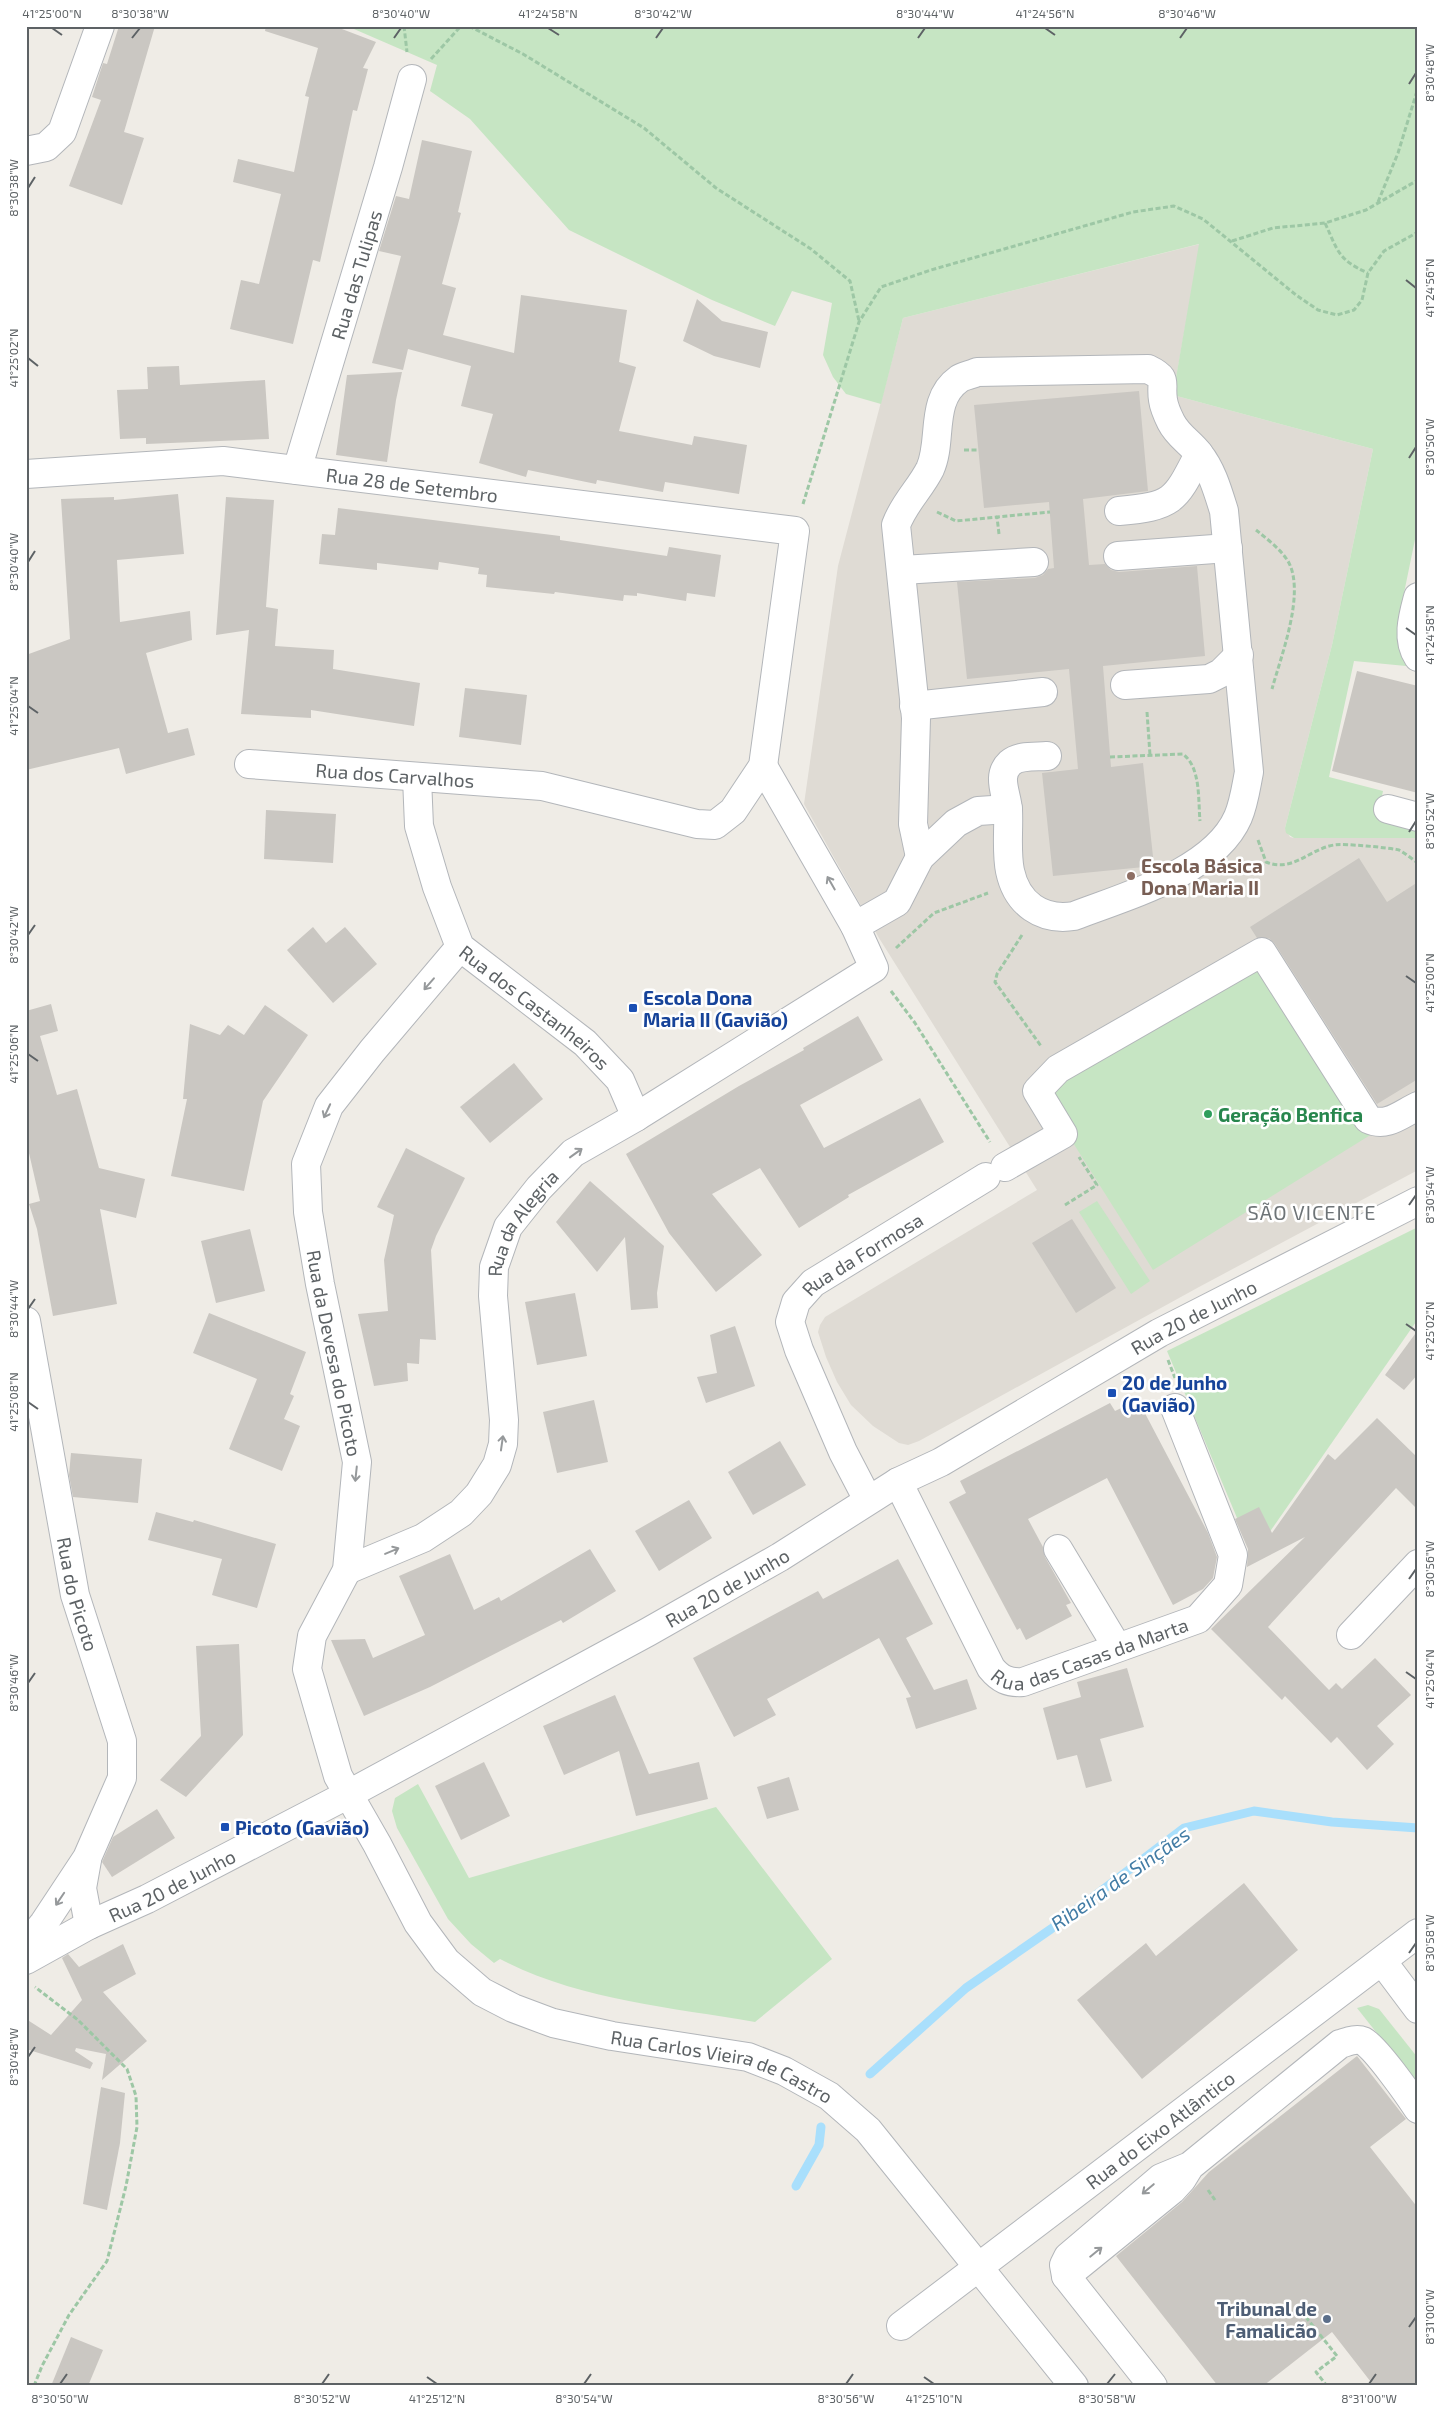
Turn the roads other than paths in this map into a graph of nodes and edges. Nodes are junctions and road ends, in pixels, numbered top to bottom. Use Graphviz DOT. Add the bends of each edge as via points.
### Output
graph roads {
  1 [pos="100,26"];
  2 [pos="412,80"];
  3 [pos="26,151"];
  4 [pos="1199,454"];
  5 [pos="297,470"];
  6 [pos="26,474"];
  7 [pos="1119,511"];
  8 [pos="1228,548"];
  9 [pos="1118,556"];
  10 [pos="1034,562"];
  11 [pos="902,570"];
  12 [pos="1418,597"];
  13 [pos="1239,656"];
  14 [pos="1418,657"];
  15 [pos="1125,685"];
  16 [pos="1043,692"];
  17 [pos="914,706"];
  18 [pos="1047,756"];
  19 [pos="248,764"];
  20 [pos="763,766"];
  21 [pos="417,778"];
  22 [pos="1008,808"];
  23 [pos="1388,809"];
  24 [pos="1418,817"];
  25 [pos="920,857"];
  26 [pos="855,926"];
  27 [pos="460,948"];
  28 [pos="1418,1106"];
  29 [pos="636,1117"];
  30 [pos="1418,1201"];
  31 [pos="26,1321"];
  32 [pos="1175,1408"];
  33 [pos="898,1482"];
  34 [pos="868,1500"];
  35 [pos="1058,1549"];
  36 [pos="1418,1564"];
  37 [pos="347,1570"];
  38 [pos="1352,1635"];
  39 [pos="1117,1647"];
  40 [pos="347,1795"];
  41 [pos="87,1858"];
  42 [pos="89,1925"];
  43 [pos="1418,1934"];
  44 [pos="26,1945"];
  45 [pos="1382,1961"];
  46 [pos="28,1971"];
  47 [pos="1418,2009"];
  48 [pos="1418,2109"];
  49 [pos="978,2268"];
  50 [pos="901,2326"];
  51 [pos="1074,2386"];
  52 [pos="1153,2386"];
  1 -- 3 [label="street" via="62,132 46,146"];
  2 -- 5 [label="street, Rua das Tulipas"];
  4 -- 7 [label="street" via="1184,484 1171,499 1151,508"];
  4 -- 8 [label="street" via="1213,478 1224,511"];
  4 -- 11 [label="street" via="1181,438 1170,422 1163,400 1163,379 1148,369 977,372 958,380 938,413 936,450 930,469 902,509 896,525"];
  5 -- 6 [label="street, Rua 28 de Setembro" via="223,461"];
  5 -- 20 [label="street, Rua 28 de Setembro" via="795,531"];
  8 -- 9 [label="street"];
  8 -- 13 [label="street"];
  10 -- 11 [label="street"];
  11 -- 17 [label="street"];
  12 -- 14 [label="street" via="1411,630 1413,649"];
  13 -- 15 [label="street" via="1222,673 1209,679"];
  13 -- 22 [label="street" via="1249,772 1245,795 1230,830 1220,844 1204,856 1169,878 1074,916 1047,916 1024,900 1012,878"];
  16 -- 17 [label="street"];
  17 -- 25 [label="street" via="913,824"];
  18 -- 22 [label="street" via="1018,758 1010,763 1002,778"];
  19 -- 21 [label="street, Rua dos Carvalhos"];
  20 -- 21 [label="street, Rua dos Carvalhos" via="733,811 715,825 697,824 542,786"];
  26 -- 20 [label="street, one-way"];
  21 -- 27 [label="street, Rua dos Castanheiros" via="418,826"];
  22 -- 25 [label="street" via="978,811 956,823"];
  23 -- 24 [label="street"];
  25 -- 26 [label="street" via="897,902"];
  26 -- 29 [label="street, Rua da Alegria" via="874,968"];
  27 -- 29 [label="street, Rua dos Castanheiros" via="585,1043 620,1080"];
  27 -- 37 [label="street, Rua da Devesa do Picoto, one-way" via="329,1106 306,1164 308,1212 320,1284 357,1462"];
  28 -- 34 [label="street, Rua da Formosa" via="1388,1122 1377,1123 1368,1119 1262,952 1058,1068 1037,1091 1063,1134 813,1283 796,1302 790,1322 799,1350 842,1452"];
  37 -- 29 [label="street, Rua da Alegria, one-way" via="423,1538 461,1514 479,1494 497,1465 503,1444 504,1420 493,1296 494,1268 508,1227 573,1153"];
  30 -- 33 [label="street, Rua 20 de Junho" via="1159,1333 941,1462"];
  31 -- 41 [label="street, Rua do Picoto" via="75,1595 122,1741 122,1778"];
  32 -- 39 [label="street, Rua das Casas da Marta" via="1233,1555 1228,1586 1198,1619"];
  33 -- 34 [label="street, Rua 20 de Junho"];
  33 -- 39 [label="street, Rua das Casas da Marta" via="991,1668 998,1676 1013,1683 1023,1682"];
  34 -- 40 [label="street, Rua 20 de Junho" via="780,1557 665,1623"];
  35 -- 39 [label="street"];
  36 -- 38 [label="street"];
  37 -- 40 [label="street, Rua da Devesa do Picoto" via="312,1636 307,1669 338,1776"];
  40 -- 42 [label="street, Rua 20 de Junho" via="147,1899"];
  40 -- 49 [label="street, Rua Carlos Vieira de Castro" via="418,1923 446,1961 482,1992 553,2023 612,2036 748,2057 784,2071 830,2096 868,2130"];
  41 -- 42 [label="street, Rua do Picoto" via="82,1888"];
  41 -- 44 [label="street, Rua do Picoto, one-way"];
  42 -- 46 [label="street, Rua 20 de Junho"];
  43 -- 45 [label="street, Rua do Eixo Atlântico"];
  45 -- 47 [label="street"];
  45 -- 49 [label="street, Rua do Eixo Atlântico"];
  48 -- 52 [label="street" via="1362,2041 1340,2044 1190,2166 1161,2178 1068,2257 1064,2265 1066,2276"];
  49 -- 50 [label="street, Rua do Eixo Atlântico"];
  49 -- 51 [label="street, Rua Carlos Vieira de Castro"];
}
